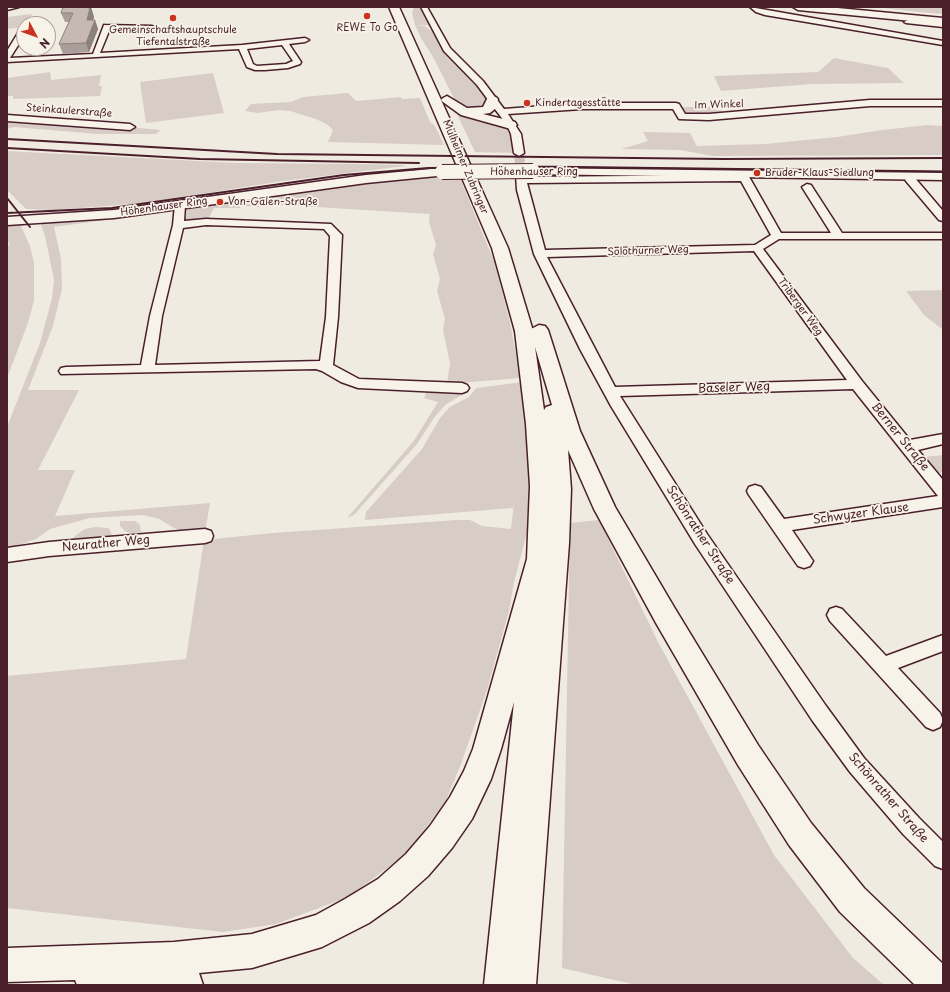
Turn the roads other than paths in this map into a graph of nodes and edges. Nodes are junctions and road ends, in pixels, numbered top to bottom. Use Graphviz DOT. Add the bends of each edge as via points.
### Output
graph roads {
  1 [pos="16,7"];
  2 [pos="394,7"];
  3 [pos="424,7"];
  4 [pos="753,7"];
  5 [pos="798,7"];
  6 [pos="833,7"];
  7 [pos="7,8"];
  8 [pos="943,17"];
  9 [pos="410,21"];
  10 [pos="943,21"];
  11 [pos="908,22"];
  12 [pos="943,25"];
  13 [pos="152,28"];
  14 [pos="305,40"];
  15 [pos="286,43"];
  16 [pos="943,43"];
  17 [pos="16,44"];
  18 [pos="242,47"];
  19 [pos="96,56"];
  20 [pos="7,59"];
  21 [pos="492,99"];
  22 [pos="446,100"];
  23 [pos="943,102"];
  24 [pos="464,112"];
  25 [pos="502,112"];
  26 [pos="7,118"];
  27 [pos="511,125"];
  28 [pos="130,127"];
  29 [pos="519,153"];
  30 [pos="525,176"];
  31 [pos="943,176"];
  32 [pos="743,177"];
  33 [pos="910,179"];
  34 [pos="807,187"];
  35 [pos="180,205"];
  36 [pos="943,218"];
  37 [pos="7,221"];
  38 [pos="178,225"];
  39 [pos="509,233"];
  40 [pos="777,236"];
  41 [pos="839,236"];
  42 [pos="943,236"];
  43 [pos="757,248"];
  44 [pos="540,254"];
  45 [pos="535,328"];
  46 [pos="326,367"];
  47 [pos="146,369"];
  48 [pos="66,371"];
  49 [pos="857,384"];
  50 [pos="462,388"];
  51 [pos="611,392"];
  52 [pos="943,439"];
  53 [pos="906,446"];
  54 [pos="755,491"];
  55 [pos="943,491"];
  56 [pos="943,501"];
  57 [pos="779,526"];
  58 [pos="205,536"];
  59 [pos="7,555"];
  60 [pos="540,556"];
  61 [pos="804,561"];
  62 [pos="836,615"];
  63 [pos="943,643"];
  64 [pos="884,665"];
  65 [pos="933,720"];
  66 [pos="943,858"];
  67 [pos="19,965"];
  68 [pos="511,982"];
  69 [pos="186,985"];
  70 [pos="942,985"];
  1 -- 7 [label="street"];
  2 -- 45 [label="main road, Mülheimer Zubringer"];
  3 -- 21 [label="street" via="447,49"];
  4 -- 16 [label="street" via="765,13"];
  5 -- 10 [label="main road"];
  6 -- 8 [label="main road"];
  9 -- 22 [label="main road, Mülheimer Zubringer"];
  11 -- 12 [label="street"];
  13 -- 19 [label="street" via="107,28"];
  14 -- 15 [label="street"];
  15 -- 18 [label="street"];
  15 -- 18 [label="street" via="297,62 288,66 255,68 250,65"];
  17 -- 20 [label="street"];
  18 -- 19 [label="street"];
  19 -- 20 [label="street" via="14,61"];
  21 -- 24 [label="main road" via="491,106 486,110"];
  21 -- 25 [label="street"];
  22 -- 24 [label="main road"];
  22 -- 39 [label="main road, Mülheimer Zubringer"];
  23 -- 25 [label="street, Im Winkel" via="870,103 709,117 682,117 676,106 582,106"];
  24 -- 27 [label="main road"];
  25 -- 27 [label="street"];
  26 -- 28 [label="street, Steinkaulerstraße"];
  27 -- 29 [label="street" via="516,134"];
  30 -- 32 [label="main road, Höhenhauser Ring"];
  30 -- 35 [label="main road, Höhenhauser Ring, bridge" via="442,172 366,179"];
  30 -- 44 [label="street, Schönrather Straße" via="522,190"];
  31 -- 32 [label="main road, Höhenhauser Ring"];
  32 -- 40 [label="street"];
  33 -- 36 [label="street"];
  34 -- 41 [label="street"];
  35 -- 37 [label="main road, Höhenhauser Ring" via="81,217"];
  35 -- 38 [label="street"];
  38 -- 46 [label="street" via="206,222 327,226 336,235 332,317"];
  38 -- 47 [label="street"];
  40 -- 41 [label="street"];
  40 -- 43 [label="street"];
  41 -- 42 [label="street"];
  43 -- 44 [label="street, Solothurner Weg"];
  43 -- 49 [label="street, Triberger Weg"];
  44 -- 51 [label="street, Schönrather Straße"];
  45 -- 60 [label="main road" via="535,417 541,486"];
  45 -- 68 [label="main road" via="557,440 560,489 557,543"];
  45 -- 70 [label="main road" via="570,431 605,509 748,755 800,834 852,900 903,951"];
  46 -- 47 [label="street"];
  46 -- 50 [label="street" via="358,383"];
  47 -- 48 [label="street"];
  49 -- 51 [label="street, Baseler Weg"];
  49 -- 53 [label="street, Berner Straße"];
  51 -- 66 [label="street, Schönrather Straße" via="701,539 819,713 857,765"];
  52 -- 53 [label="street"];
  53 -- 55 [label="street, Berner Straße"];
  54 -- 57 [label="street"];
  56 -- 57 [label="street, Schwyzer Klause"];
  57 -- 61 [label="street"];
  58 -- 59 [label="street, Neurather Weg"];
  60 -- 67 [label="main road" via="487,749 476,779 461,808 441,837 389,890 322,930 252,951 174,959"];
  60 -- 68 [label="main road"];
  62 -- 64 [label="street"];
  63 -- 64 [label="street"];
  64 -- 65 [label="street"];
  67 -- 69 [label="main road"];
}
